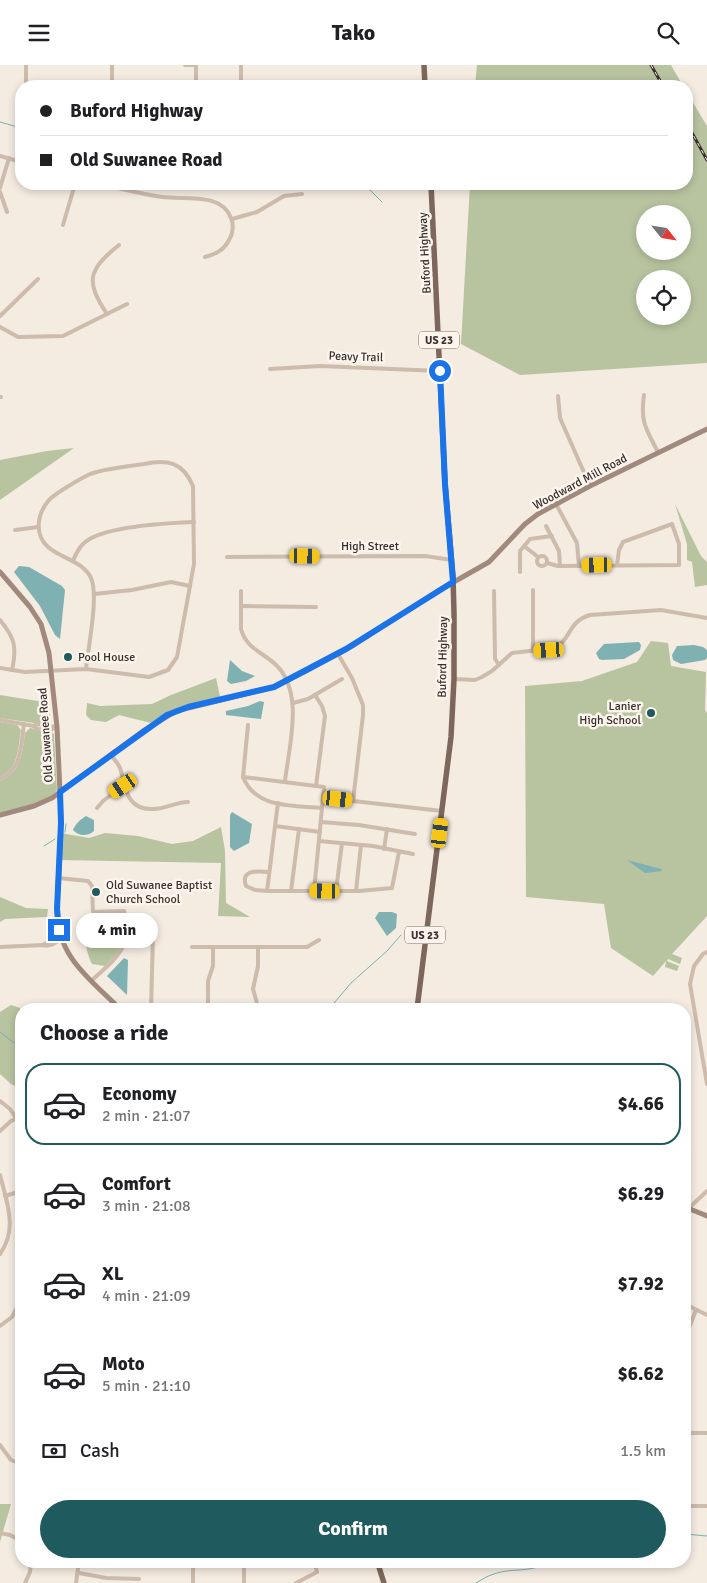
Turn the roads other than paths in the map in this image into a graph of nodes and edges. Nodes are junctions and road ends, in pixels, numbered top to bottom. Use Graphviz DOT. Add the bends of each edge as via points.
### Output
graph roads {
  1 [pos="26,65"];
  2 [pos="112,65"];
  3 [pos="185,65"];
  4 [pos="196,65"];
  5 [pos="241,65"];
  6 [pos="424,65"];
  7 [pos="26,80"];
  8 [pos="112,80"];
  9 [pos="196,80"];
  10 [pos="241,80"];
  11 [pos="425,80"];
  12 [pos="0,156"];
  13 [pos="8,158"];
  14 [pos="15,160"];
  15 [pos="0,188"];
  16 [pos="73,190"];
  17 [pos="129,190"];
  18 [pos="431,190"];
  19 [pos="0,192"];
  20 [pos="302,194"];
  21 [pos="8,212"];
  22 [pos="232,219"];
  23 [pos="63,225"];
  24 [pos="119,245"];
  25 [pos="205,257"];
  26 [pos="38,279"];
  27 [pos="127,304"];
  28 [pos="107,314"];
  29 [pos="0,316"];
  30 [pos="0,327"];
  31 [pos="270,369"];
  32 [pos="440,371"];
  33 [pos="644,395"];
  34 [pos="558,396"];
  35 [pos="707,429"];
  36 [pos="658,452"];
  37 [pos="590,485"];
  38 [pos="556,504"];
  39 [pos="194,522"];
  40 [pos="546,526"];
  41 [pos="38,527"];
  42 [pos="15,530"];
  43 [pos="552,536"];
  44 [pos="524,546"];
  45 [pos="227,557"];
  46 [pos="538,557"];
  47 [pos="73,561"];
  48 [pos="452,561"];
  49 [pos="547,563"];
  50 [pos="617,565"];
  51 [pos="560,566"];
  52 [pos="580,566"];
  53 [pos="0,572"];
  54 [pos="520,572"];
  55 [pos="453,582"];
  56 [pos="190,585"];
  57 [pos="241,591"];
  58 [pos="494,591"];
  59 [pos="533,591"];
  60 [pos="94,594"];
  61 [pos="241,606"];
  62 [pos="316,607"];
  63 [pos="707,618"];
  64 [pos="0,619"];
  65 [pos="533,651"];
  66 [pos="338,654"];
  67 [pos="499,665"];
  68 [pos="0,668"];
  69 [pos="86,669"];
  70 [pos="12,670"];
  71 [pos="51,671"];
  72 [pos="342,679"];
  73 [pos="454,679"];
  74 [pos="287,681"];
  75 [pos="315,695"];
  76 [pos="293,703"];
  77 [pos="0,720"];
  78 [pos="24,724"];
  79 [pos="248,725"];
  80 [pos="56,727"];
  81 [pos="111,755"];
  82 [pos="243,777"];
  83 [pos="0,779"];
  84 [pos="285,781"];
  85 [pos="123,786"];
  86 [pos="316,786"];
  87 [pos="60,792"];
  88 [pos="323,797"];
  89 [pos="353,801"];
  90 [pos="188,802"];
  91 [pos="278,803"];
  92 [pos="97,808"];
  93 [pos="322,808"];
  94 [pos="442,811"];
  95 [pos="0,815"];
  96 [pos="321,822"];
  97 [pos="275,826"];
  98 [pos="299,829"];
  99 [pos="387,829"];
  100 [pos="320,832"];
  101 [pos="414,834"];
  102 [pos="319,841"];
  103 [pos="342,843"];
  104 [pos="361,845"];
  105 [pos="384,849"];
  106 [pos="399,852"];
  107 [pos="413,854"];
  108 [pos="270,872"];
  109 [pos="58,878"];
  110 [pos="267,891"];
  111 [pos="291,891"];
  112 [pos="314,891"];
  113 [pos="336,891"];
  114 [pos="356,891"];
  115 [pos="153,935"];
  116 [pos="61,939"];
  117 [pos="319,939"];
  118 [pos="0,947"];
  119 [pos="192,947"];
  120 [pos="214,947"];
  121 [pos="258,947"];
  122 [pos="707,952"];
  123 [pos="92,981"];
  124 [pos="114,1003"];
  125 [pos="151,1003"];
  126 [pos="208,1003"];
  127 [pos="257,1003"];
  128 [pos="417,1003"];
  129 [pos="707,1080"];
  130 [pos="0,1101"];
  131 [pos="15,1116"];
  132 [pos="15,1119"];
  133 [pos="0,1131"];
  134 [pos="0,1175"];
  135 [pos="707,1191"];
  136 [pos="15,1193"];
  137 [pos="6,1196"];
  138 [pos="691,1204"];
  139 [pos="691,1209"];
  140 [pos="707,1217"];
  141 [pos="0,1254"];
  142 [pos="691,1307"];
  143 [pos="696,1310"];
  144 [pos="15,1311"];
  145 [pos="707,1315"];
  146 [pos="691,1323"];
  147 [pos="0,1326"];
  148 [pos="691,1433"];
  149 [pos="707,1433"];
  150 [pos="0,1445"];
  151 [pos="6,1455"];
  152 [pos="0,1459"];
  153 [pos="15,1462"];
  154 [pos="691,1506"];
  155 [pos="707,1506"];
  156 [pos="0,1533"];
  157 [pos="15,1538"];
  158 [pos="30,1568"];
  159 [pos="79,1568"];
  160 [pos="193,1568"];
  161 [pos="244,1568"];
  162 [pos="316,1568"];
  163 [pos="379,1568"];
  164 [pos="79,1573"];
  165 [pos="139,1579"];
  166 [pos="24,1583"];
  167 [pos="76,1583"];
  168 [pos="193,1583"];
  169 [pos="244,1583"];
  170 [pos="296,1583"];
  171 [pos="384,1583"];
  1 -- 7 [label="street"];
  2 -- 8 [label="street"];
  3 -- 4 [label="street"];
  4 -- 9 [label="street"];
  5 -- 10 [label="street"];
  6 -- 11 [label="main road"];
  12 -- 13 [label="street"];
  13 -- 14 [label="street"];
  13 -- 15 [label="street"];
  16 -- 23 [label="street"];
  17 -- 22 [label="street" via="161,197 214,200 228,211"];
  18 -- 32 [label="main road, Buford Highway / US 23"];
  19 -- 21 [label="street"];
  20 -- 22 [label="street" via="284,196 257,212"];
  22 -- 25 [label="street" via="231,238 226,246"];
  24 -- 28 [label="street" via="94,273 92,280 95,296"];
  26 -- 29 [label="street"];
  27 -- 28 [label="street"];
  28 -- 30 [label="street" via="64,336 18,337"];
  31 -- 32 [label="street, Peavy Trail" via="320,366"];
  32 -- 48 [label="main road, Buford Highway / US 23"];
  33 -- 36 [label="street" via="643,423"];
  34 -- 37 [label="street" via="560,418"];
  35 -- 36 [label="street, Woodward Mill Road"];
  36 -- 37 [label="street, Woodward Mill Road"];
  37 -- 38 [label="street, Woodward Mill Road"];
  38 -- 52 [label="street" via="577,543"];
  38 -- 55 [label="street, Woodward Mill Road" via="525,524 489,562"];
  39 -- 41 [label="street" via="193,486 189,475 174,463 158,461 89,474 50,498 41,512"];
  39 -- 47 [label="street" via="156,523 97,535 83,544"];
  39 -- 56 [label="street" via="194,564"];
  40 -- 43 [label="street"];
  41 -- 42 [label="street"];
  41 -- 47 [label="street" via="48,547"];
  43 -- 44 [label="street" via="533,537"];
  43 -- 51 [label="street" via="559,551"];
  44 -- 46 [label="street"];
  44 -- 54 [label="street" via="519,557"];
  45 -- 48 [label="street, High Street" via="425,556"];
  46 -- 49 [label="street" via="545,557"];
  46 -- 49 [label="street" via="540,565"];
  47 -- 60 [label="street" via="92,579"];
  48 -- 55 [label="main road, Buford Highway / US 23"];
  49 -- 51 [label="street"];
  50 -- 50 [label="street" via="679,565 679,544 672,524 623,542"];
  50 -- 52 [label="street"];
  51 -- 52 [label="street"];
  53 -- 71 [label="street, Old Suwanee Road" via="41,624"];
  55 -- 66 [label="street, Woodward Mill Road"];
  55 -- 73 [label="main road, Buford Highway / US 23"];
  56 -- 60 [label="street" via="171,582 132,591"];
  56 -- 69 [label="street" via="177,657 168,670 150,677"];
  57 -- 61 [label="street"];
  58 -- 67 [label="street" via="495,659"];
  59 -- 65 [label="street"];
  60 -- 69 [label="street"];
  61 -- 62 [label="street"];
  61 -- 74 [label="street" via="241,629 245,639 253,649 277,665"];
  63 -- 65 [label="street" via="662,610 590,615 575,622 556,648"];
  64 -- 70 [label="street" via="14,638 16,649"];
  65 -- 67 [label="street" via="512,653"];
  66 -- 74 [label="street, Woodward Mill Road"];
  66 -- 89 [label="street" via="363,705"];
  67 -- 73 [label="street" via="475,680"];
  68 -- 70 [label="street"];
  69 -- 71 [label="street"];
  70 -- 71 [label="street"];
  71 -- 80 [label="street, Old Suwanee Road"];
  72 -- 75 [label="street"];
  73 -- 94 [label="main road, Buford Highway / US 23"];
  74 -- 76 [label="street"];
  74 -- 81 [label="street, Woodward Mill Road" via="176,711"];
  75 -- 76 [label="street"];
  75 -- 86 [label="street" via="324,716"];
  76 -- 84 [label="street"];
  77 -- 78 [label="street"];
  78 -- 80 [label="street"];
  78 -- 83 [label="street" via="17,764 10,774"];
  79 -- 82 [label="street"];
  80 -- 87 [label="street, Old Suwanee Road"];
  81 -- 85 [label="street" via="119,767"];
  81 -- 87 [label="street, Woodward Mill Road"];
  82 -- 84 [label="street"];
  82 -- 91 [label="street" via="246,785 260,799"];
  84 -- 86 [label="street"];
  85 -- 90 [label="street" via="133,801 150,809"];
  85 -- 92 [label="street"];
  86 -- 88 [label="street" via="324,787"];
  87 -- 95 [label="street, Woodward Mill Road" via="34,807"];
  87 -- 109 [label="street, Old Suwanee Road"];
  88 -- 89 [label="street"];
  88 -- 93 [label="street"];
  89 -- 94 [label="street"];
  91 -- 93 [label="street"];
  91 -- 97 [label="street"];
  93 -- 96 [label="street"];
  94 -- 128 [label="main road, Buford Highway / US 23"];
  96 -- 99 [label="street"];
  96 -- 100 [label="street"];
  97 -- 98 [label="street"];
  97 -- 108 [label="street"];
  98 -- 100 [label="street"];
  98 -- 111 [label="street"];
  99 -- 101 [label="street"];
  99 -- 105 [label="street"];
  100 -- 102 [label="street"];
  102 -- 103 [label="street"];
  102 -- 112 [label="street"];
  103 -- 104 [label="street"];
  103 -- 113 [label="street"];
  104 -- 105 [label="street"];
  104 -- 114 [label="street"];
  105 -- 106 [label="street"];
  106 -- 107 [label="street"];
  106 -- 114 [label="street" via="392,888"];
  108 -- 110 [label="street"];
  108 -- 110 [label="street" via="252,871 244,880 246,886"];
  109 -- 116 [label="street, Old Suwanee Road" via="57,920"];
  109 -- 123 [label="street" via="88,881 92,886 93,912 124,911 127,920 126,943"];
  110 -- 111 [label="street"];
  111 -- 112 [label="street"];
  112 -- 113 [label="street"];
  113 -- 114 [label="street"];
  115 -- 125 [label="street"];
  116 -- 118 [label="street" via="42,945"];
  116 -- 123 [label="street, Old Suwanee Road" via="72,962"];
  117 -- 121 [label="street" via="307,947"];
  119 -- 120 [label="street"];
  120 -- 121 [label="street"];
  120 -- 126 [label="street"];
  121 -- 127 [label="street" via="253,989"];
  122 -- 129 [label="street" via="694,966 690,984"];
  123 -- 124 [label="street, Old Suwanee Road"];
  130 -- 131 [label="street"];
  132 -- 133 [label="street"];
  134 -- 137 [label="street"];
  135 -- 138 [label="street"];
  136 -- 137 [label="street"];
  137 -- 141 [label="street" via="10,1226"];
  139 -- 140 [label="street"];
  142 -- 143 [label="street"];
  143 -- 145 [label="street"];
  143 -- 146 [label="street"];
  144 -- 147 [label="street"];
  148 -- 149 [label="street"];
  150 -- 151 [label="street"];
  151 -- 152 [label="street"];
  151 -- 153 [label="street"];
  154 -- 155 [label="street"];
  156 -- 157 [label="street"];
  158 -- 166 [label="street"];
  159 -- 164 [label="street"];
  160 -- 168 [label="street"];
  161 -- 169 [label="street"];
  162 -- 170 [label="street" via="317,1572"];
  163 -- 171 [label="main road"];
  164 -- 165 [label="street"];
  164 -- 167 [label="street"];
}
